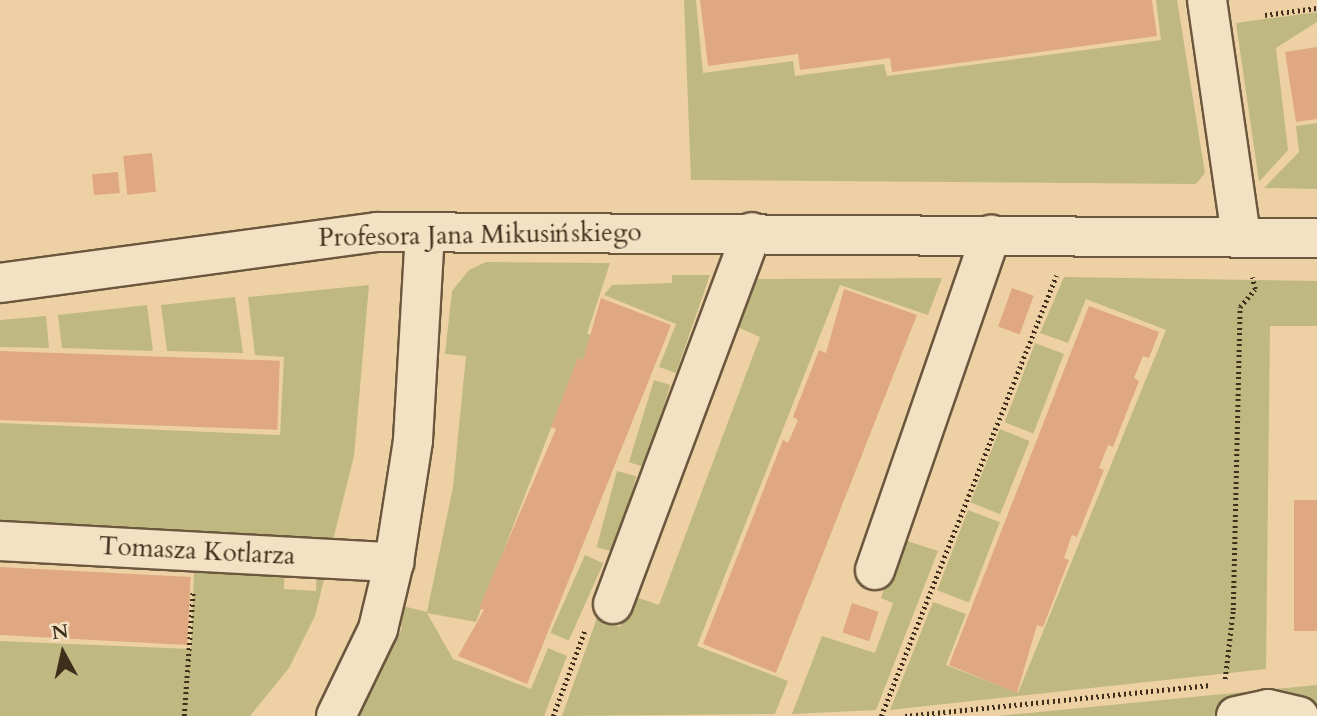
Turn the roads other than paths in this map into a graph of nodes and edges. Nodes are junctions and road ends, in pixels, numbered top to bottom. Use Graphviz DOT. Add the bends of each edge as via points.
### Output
graph roads {
  1 [pos="1207,0"];
  2 [pos="752,232"];
  3 [pos="425,233"];
  4 [pos="991,236"];
  5 [pos="1317,238"];
  6 [pos="1245,254"];
  7 [pos="0,283"];
  8 [pos="0,541"];
  9 [pos="394,562"];
  10 [pos="875,570"];
  11 [pos="613,604"];
  12 [pos="1232,694"];
  13 [pos="336,716"];
  14 [pos="1299,716"];
  1 -- 6 [label="street"];
  2 -- 3 [label="street, Profesora Jana Mikusińskiego"];
  2 -- 4 [label="street, Profesora Jana Mikusińskiego"];
  2 -- 11 [label="street"];
  3 -- 7 [label="street, Profesora Jana Mikusińskiego" via="323,236"];
  3 -- 9 [label="street" via="413,440"];
  4 -- 6 [label="street, Profesora Jana Mikusińskiego"];
  4 -- 10 [label="street"];
  5 -- 6 [label="street, Profesora Jana Mikusińskiego"];
  8 -- 9 [label="street, Tomasza Kotlarza"];
  9 -- 13 [label="street" via="378,629"];
  12 -- 14 [label="street"];
}
